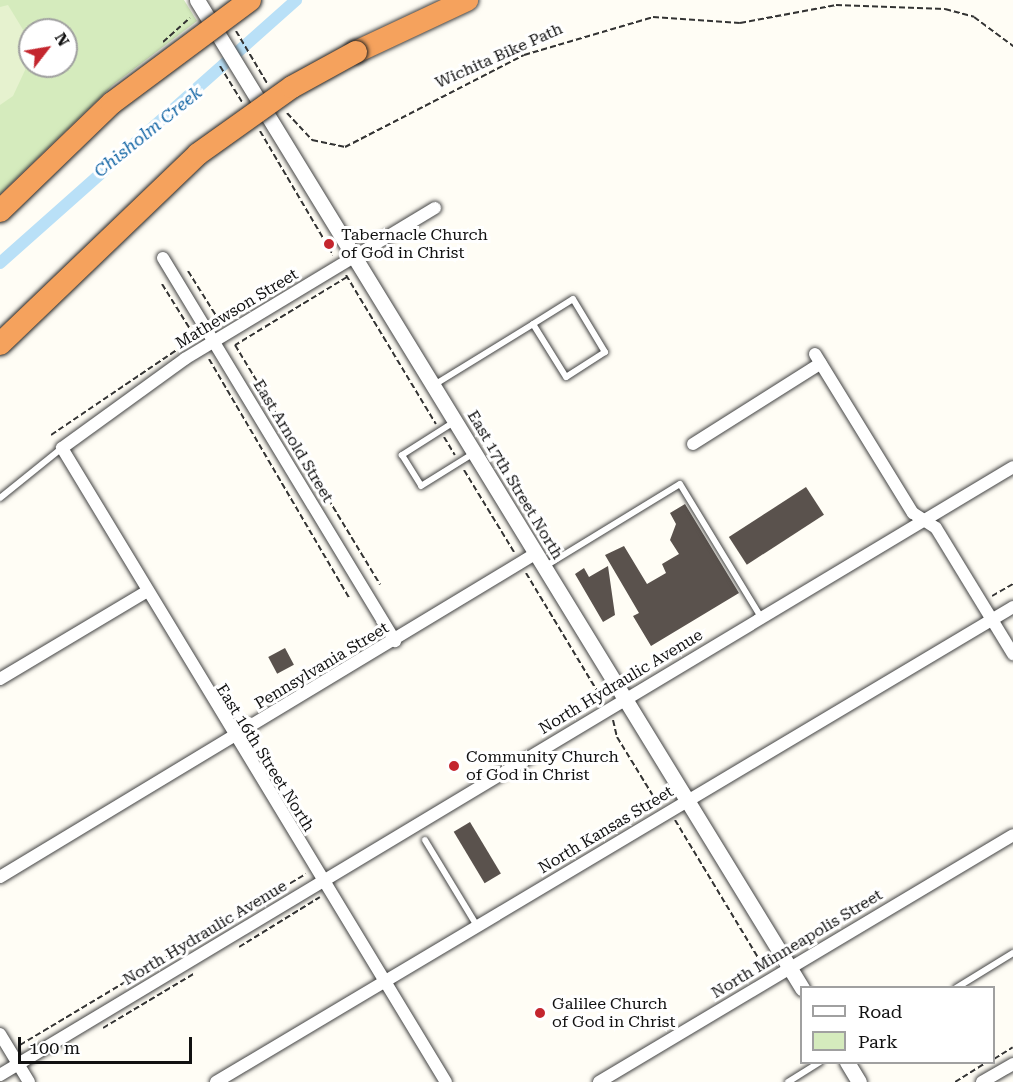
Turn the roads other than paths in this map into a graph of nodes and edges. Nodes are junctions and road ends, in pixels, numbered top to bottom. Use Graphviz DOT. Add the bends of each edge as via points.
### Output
graph roads {
  1 [pos="197,0"];
  2 [pos="250,0"];
  3 [pos="467,0"];
  4 [pos="435,208"];
  5 [pos="0,211"];
  6 [pos="163,258"];
  7 [pos="355,258"];
  8 [pos="533,324"];
  9 [pos="0,344"];
  10 [pos="217,347"];
  11 [pos="433,385"];
  12 [pos="455,421"];
  13 [pos="693,444"];
  14 [pos="62,448"];
  15 [pos="475,453"];
  16 [pos="1013,467"];
  17 [pos="0,498"];
  18 [pos="924,520"];
  19 [pos="539,561"];
  20 [pos="146,592"];
  21 [pos="1013,607"];
  22 [pos="761,617"];
  23 [pos="992,620"];
  24 [pos="395,641"];
  25 [pos="1013,654"];
  26 [pos="0,679"];
  27 [pos="624,699"];
  28 [pos="233,739"];
  29 [pos="687,802"];
  30 [pos="1013,836"];
  31 [pos="425,840"];
  32 [pos="0,877"];
  33 [pos="323,882"];
  34 [pos="477,926"];
  35 [pos="1013,952"];
  36 [pos="789,966"];
  37 [pos="384,982"];
  38 [pos="801,986"];
  39 [pos="958,986"];
  40 [pos="0,1034"];
  41 [pos="18,1064"];
  42 [pos="817,1064"];
  43 [pos="848,1064"];
  44 [pos="1013,1064"];
  45 [pos="0,1075"];
  46 [pos="29,1082"];
  47 [pos="216,1082"];
  48 [pos="446,1082"];
  49 [pos="599,1082"];
  50 [pos="788,1082"];
  51 [pos="859,1082"];
  52 [pos="982,1082"];
  1 -- 7 [label="street, East 17th Street North" via="245,94"];
  2 -- 5 [label="highway, bridge" via="111,103"];
  3 -- 9 [label="highway, bridge" via="292,87 198,154"];
  4 -- 7 [label="street, Mathewson Street"];
  6 -- 10 [label="street, East Arnold Street"];
  7 -- 10 [label="street, Mathewson Street" via="344,272"];
  7 -- 11 [label="street, East 17th Street North"];
  8 -- 8 [label="lane" via="573,299 606,352 566,377"];
  8 -- 11 [label="lane"];
  10 -- 14 [label="street, Mathewson Street"];
  10 -- 24 [label="street, East Arnold Street"];
  11 -- 12 [label="street, East 17th Street North"];
  12 -- 15 [label="street, East 17th Street North"];
  12 -- 15 [label="lane" via="402,455 421,486"];
  13 -- 18 [label="street" via="818,358 913,513"];
  14 -- 17 [label="lane"];
  14 -- 20 [label="street, East 16th Street North"];
  15 -- 19 [label="street, East 17th Street North"];
  16 -- 18 [label="street, North Hydraulic Avenue"];
  18 -- 22 [label="street, North Hydraulic Avenue"];
  18 -- 23 [label="street" via="936,528"];
  19 -- 22 [label="lane" via="680,484"];
  19 -- 24 [label="street, Pennsylvania Street" via="520,563"];
  19 -- 27 [label="street, East 17th Street North"];
  20 -- 26 [label="street"];
  20 -- 28 [label="street, East 16th Street North"];
  21 -- 23 [label="street, North Kansas Street"];
  22 -- 27 [label="street, North Hydraulic Avenue"];
  23 -- 25 [label="street"];
  23 -- 29 [label="street, North Kansas Street"];
  24 -- 28 [label="street, Pennsylvania Street"];
  27 -- 29 [label="street, East 17th Street North"];
  27 -- 33 [label="street, North Hydraulic Avenue"];
  28 -- 32 [label="street, Pennsylvania Street"];
  28 -- 33 [label="street, East 16th Street North"];
  29 -- 34 [label="street, North Kansas Street"];
  29 -- 36 [label="street, East 17th Street North"];
  30 -- 36 [label="street, North Minneapolis Street"];
  31 -- 34 [label="lane"];
  33 -- 37 [label="street, East 16th Street North"];
  33 -- 41 [label="street, North Hydraulic Avenue"];
  34 -- 37 [label="street, North Kansas Street"];
  35 -- 39 [label="lane"];
  36 -- 38 [label="street, East 17th Street North"];
  36 -- 49 [label="street, North Minneapolis Street"];
  37 -- 47 [label="street, North Kansas Street"];
  37 -- 48 [label="street, East 16th Street North"];
  40 -- 41 [label="street"];
  41 -- 45 [label="street, North Hydraulic Avenue"];
  41 -- 46 [label="street"];
  42 -- 50 [label="lane"];
  43 -- 51 [label="street"];
  44 -- 52 [label="street"];
}
